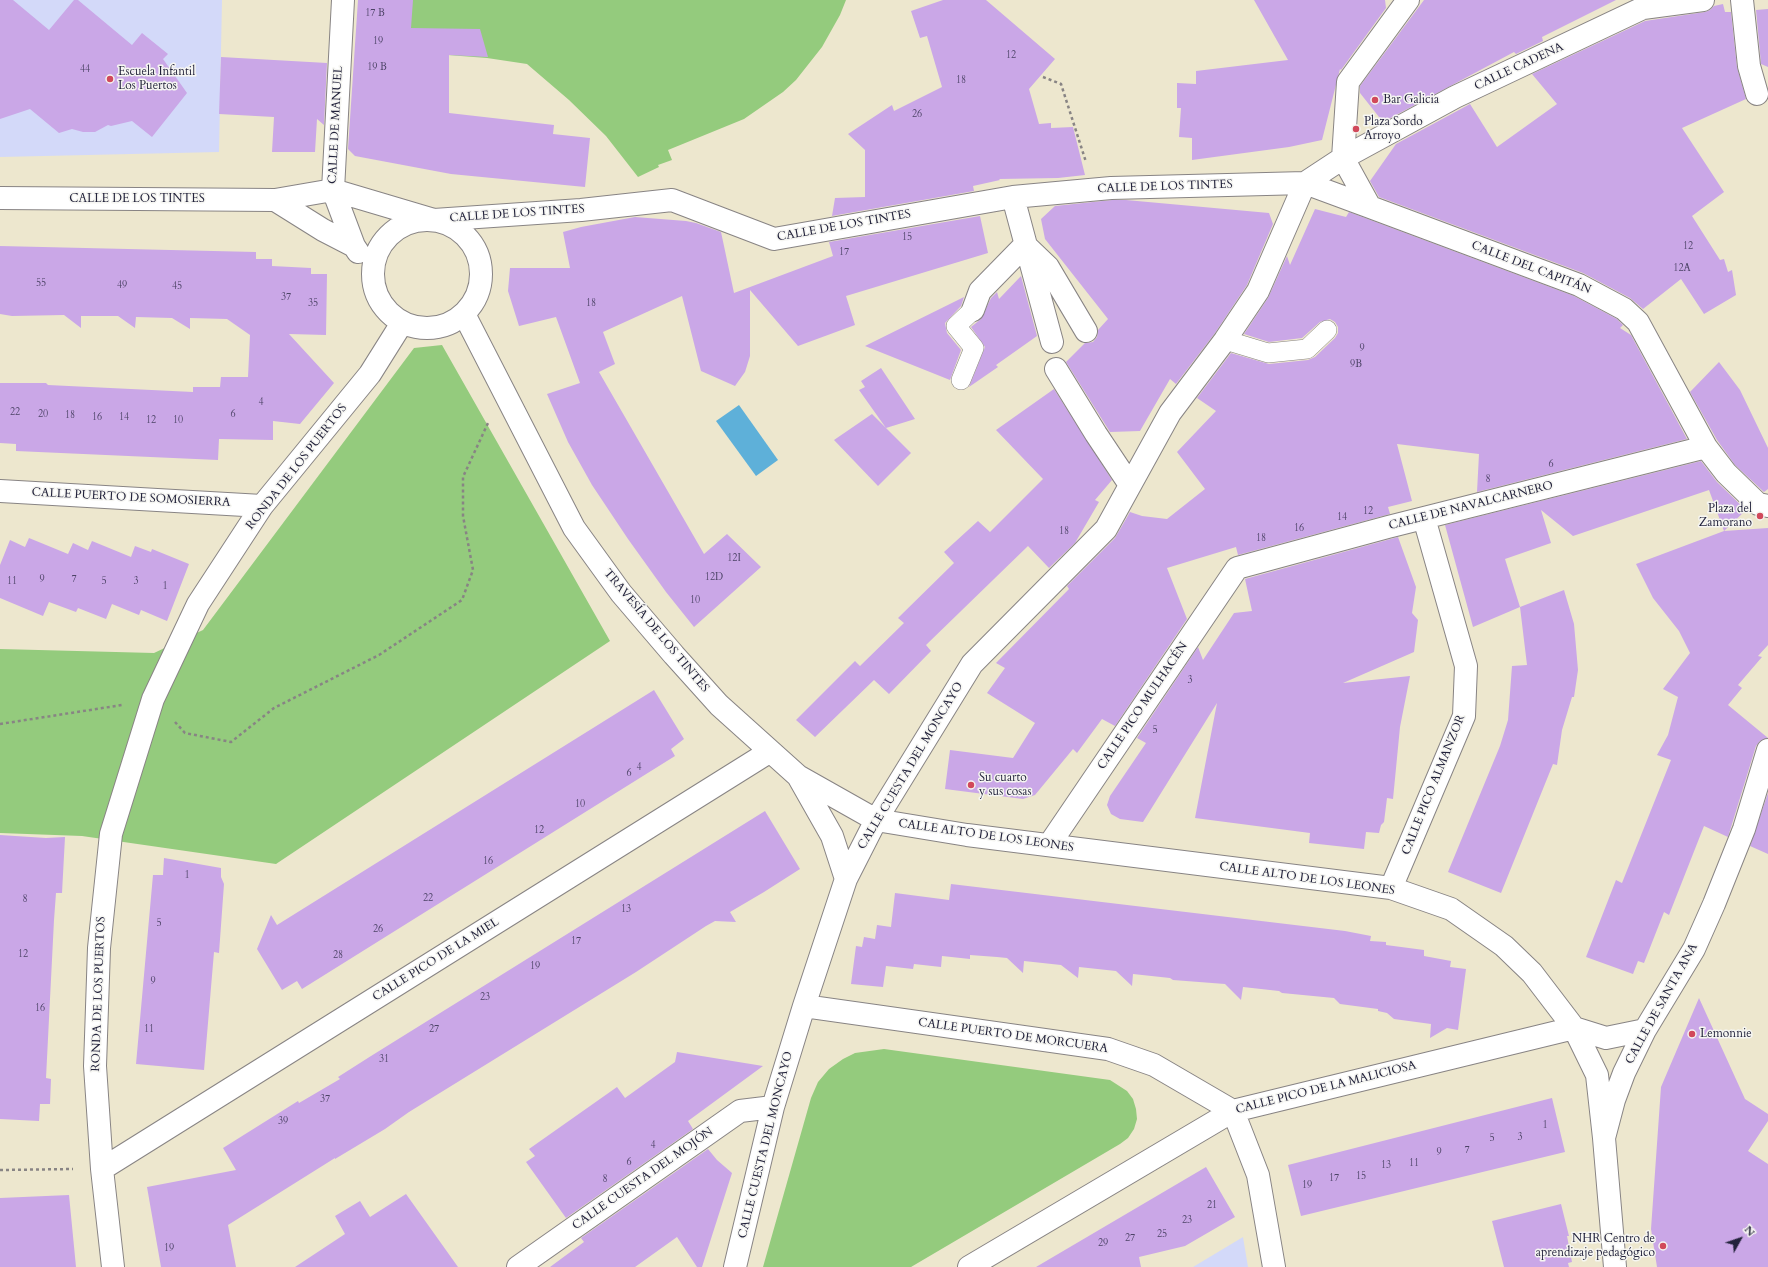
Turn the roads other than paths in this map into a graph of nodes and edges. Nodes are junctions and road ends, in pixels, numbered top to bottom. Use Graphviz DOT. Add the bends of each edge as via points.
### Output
graph roads {
  1 [pos="343,0"];
  2 [pos="1408,0"];
  3 [pos="1703,0"];
  4 [pos="1742,0"];
  5 [pos="1642,4"];
  6 [pos="1757,94"];
  7 [pos="1343,158"];
  8 [pos="1305,183"];
  9 [pos="333,190"];
  10 [pos="1013,197"];
  11 [pos="0,198"];
  12 [pos="275,200"];
  13 [pos="1370,208"];
  14 [pos="434,220"];
  15 [pos="1025,245"];
  16 [pos="354,246"];
  17 [pos="372,274"];
  18 [pos="972,310"];
  19 [pos="464,314"];
  20 [pos="402,323"];
  21 [pos="1327,330"];
  22 [pos="1086,331"];
  23 [pos="1225,340"];
  24 [pos="1052,342"];
  25 [pos="1056,369"];
  26 [pos="961,380"];
  27 [pos="1706,447"];
  28 [pos="1130,485"];
  29 [pos="0,491"];
  30 [pos="1763,505"];
  31 [pos="262,506"];
  32 [pos="1424,518"];
  33 [pos="1237,568"];
  34 [pos="1768,750"];
  35 [pos="770,752"];
  36 [pos="798,776"];
  37 [pos="876,820"];
  38 [pos="1049,845"];
  39 [pos="846,879"];
  40 [pos="1391,888"];
  41 [pos="804,1006"];
  42 [pos="1574,1028"];
  43 [pos="1645,1030"];
  44 [pos="773,1107"];
  45 [pos="1233,1111"];
  46 [pos="1604,1138"];
  47 [pos="102,1168"];
  48 [pos="113,1267"];
  49 [pos="518,1267"];
  50 [pos="735,1267"];
  51 [pos="969,1267"];
  52 [pos="1274,1267"];
  53 [pos="1615,1267"];
  1 -- 9 [label="street, CALLE DE MANUEL"];
  2 -- 7 [label="street" via="1348,82"];
  3 -- 5 [label="street, CALLE CADENA"];
  4 -- 6 [label="street" via="1749,66"];
  5 -- 7 [label="street, CALLE CADENA" via="1455,97"];
  7 -- 8 [label="street, CALLE CADENA"];
  7 -- 13 [label="street"];
  8 -- 10 [label="street, CALLE DE LOS TINTES" via="1093,190"];
  8 -- 13 [label="street, CALLE DEL CAPITÁN"];
  8 -- 23 [label="street, CALLE CUESTA DEL MONCAYO" via="1258,291"];
  9 -- 12 [label="street, CALLE DE LOS TINTES"];
  9 -- 14 [label="street, CALLE DE LOS TINTES"];
  9 -- 16 [label="street, CALLE DE MANUEL"];
  10 -- 14 [label="street, CALLE DE LOS TINTES" via="774,239 672,200 581,210"];
  10 -- 15 [label="street"];
  11 -- 12 [label="street, CALLE DE LOS TINTES"];
  12 -- 16 [label="street"];
  13 -- 27 [label="street, CALLE DEL CAPITÁN" via="1579,284 1624,309 1638,322"];
  14 -- 17 [label="street" via="415,221 398,227 384,240 375,256"];
  14 -- 19 [label="street" via="452,225 467,237 478,256 482,277 476,297"];
  15 -- 18 [label="street" via="980,291"];
  15 -- 22 [label="street" via="1048,268"];
  15 -- 24 [label="street"];
  16 -- 17 [label="street"];
  17 -- 20 [label="street" via="376,294 386,311"];
  18 -- 26 [label="street" via="956,326 974,348"];
  19 -- 20 [label="street" via="450,324 434,328 417,328"];
  19 -- 35 [label="street, TRAVESÍA DE LOS TINTES" via="574,528 617,587 674,656 720,705"];
  20 -- 31 [label="street, RONDA DE LOS PUERTOS" via="370,374"];
  21 -- 23 [label="street" via="1307,349 1268,352"];
  23 -- 28 [label="street, CALLE CUESTA DEL MONCAYO" via="1170,413"];
  25 -- 28 [label="street"];
  27 -- 30 [label="street, CALLE DEL CAPITÁN" via="1726,473"];
  27 -- 32 [label="street, CALLE DE NAVALCARNERO"];
  28 -- 37 [label="street, CALLE CUESTA DEL MONCAYO" via="1106,530 972,664"];
  29 -- 31 [label="street, CALLE PUERTO DE SOMOSIERRA"];
  31 -- 47 [label="street, RONDA DE LOS PUERTOS" via="198,604 154,699 110,842 99,948 95,1066"];
  32 -- 33 [label="street, CALLE DE NAVALCARNERO"];
  32 -- 40 [label="street, CALLE PICO ALMANZOR" via="1466,666 1464,716"];
  33 -- 38 [label="street, CALLE PICO MULHACÉN"];
  34 -- 43 [label="street, CALLE DE SANTA ANA" via="1744,829 1714,904 1694,949"];
  35 -- 36 [label="street, TRAVESÍA DE LOS TINTES"];
  35 -- 47 [label="street, CALLE PICO DE LA MIEL"];
  36 -- 37 [label="street, TRAVESÍA DE LOS TINTES"];
  36 -- 39 [label="street, TRAVESÍA DE LOS TINTES" via="832,836"];
  37 -- 38 [label="street, CALLE ALTO DE LOS LEONES"];
  37 -- 39 [label="street, CALLE CUESTA DEL MONCAYO"];
  38 -- 40 [label="street, CALLE ALTO DE LOS LEONES"];
  39 -- 41 [label="street, CALLE CUESTA DEL MONCAYO"];
  40 -- 42 [label="street, CALLE ALTO DE LOS LEONES" via="1451,909 1504,946 1532,973"];
  41 -- 44 [label="street, CALLE CUESTA DEL MONCAYO"];
  41 -- 45 [label="street, CALLE PUERTO DE MORCUERA" via="1108,1049 1154,1065"];
  42 -- 43 [label="street" via="1606,1038"];
  42 -- 45 [label="street, CALLE PICO DE LA MALICIOSA"];
  42 -- 46 [label="street, CALLE ALTO DE LOS LEONES" via="1597,1075"];
  43 -- 46 [label="street, CALLE DE SANTA ANA" via="1624,1073"];
  44 -- 49 [label="street, CALLE CUESTA DEL MOJÓN" via="740,1111"];
  44 -- 50 [label="street, CALLE CUESTA DEL MONCAYO"];
  45 -- 51 [label="street, CALLE PICO DE LA MALICIOSA"];
  45 -- 52 [label="street" via="1258,1175"];
  46 -- 53 [label="street, CALLE DE SANTA ANA"];
  47 -- 48 [label="street, RONDA DE LOS PUERTOS"];
}
